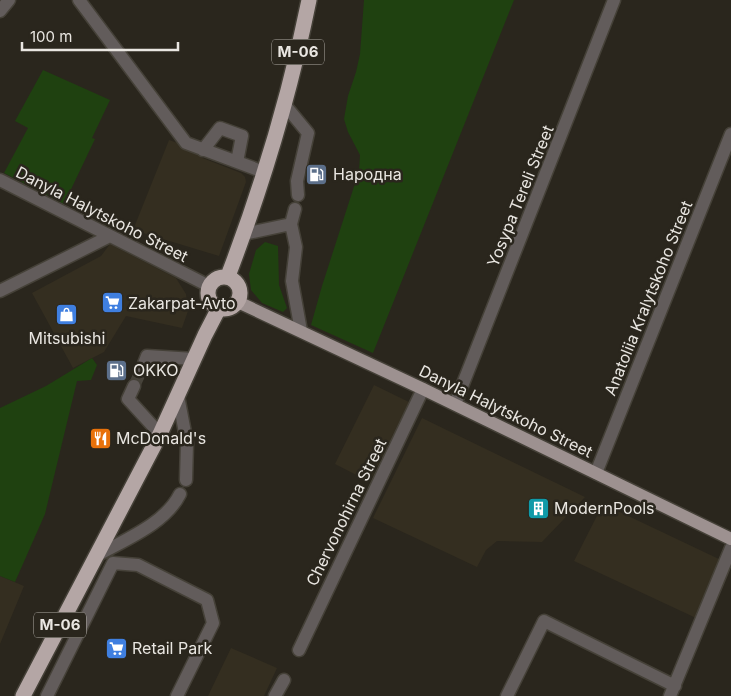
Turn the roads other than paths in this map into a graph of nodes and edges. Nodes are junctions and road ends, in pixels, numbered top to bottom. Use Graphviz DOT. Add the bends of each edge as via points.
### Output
graph roads {
  1 [pos="9,0"];
  2 [pos="80,0"];
  3 [pos="309,0"];
  4 [pos="614,0"];
  5 [pos="0,11"];
  6 [pos="284,104"];
  7 [pos="731,134"];
  8 [pos="203,150"];
  9 [pos="237,162"];
  10 [pos="264,172"];
  11 [pos="0,180"];
  12 [pos="298,195"];
  13 [pos="295,209"];
  14 [pos="291,224"];
  15 [pos="244,234"];
  16 [pos="110,236"];
  17 [pos="228,276"];
  18 [pos="209,286"];
  19 [pos="0,291"];
  20 [pos="238,302"];
  21 [pos="219,308"];
  22 [pos="301,331"];
  23 [pos="194,359"];
  24 [pos="142,369"];
  25 [pos="134,386"];
  26 [pos="424,389"];
  27 [pos="178,396"];
  28 [pos="455,404"];
  29 [pos="160,434"];
  30 [pos="596,473"];
  31 [pos="186,480"];
  32 [pos="180,494"];
  33 [pos="731,539"];
  34 [pos="731,548"];
  35 [pos="95,560"];
  36 [pos="113,563"];
  37 [pos="299,650"];
  38 [pos="284,680"];
  39 [pos="673,691"];
  40 [pos="23,696"];
  41 [pos="47,696"];
  42 [pos="177,696"];
  43 [pos="275,696"];
  44 [pos="508,696"];
  1 -- 5 [label="street"];
  2 -- 8 [label="street" via="186,143"];
  3 -- 6 [label="highway, М-06"];
  4 -- 28 [label="street, Yosypa Tereli Street"];
  6 -- 10 [label="highway, М-06"];
  6 -- 12 [label="street" via="308,133 297,181"];
  7 -- 30 [label="street, Anatoliia Kralytskoho Street"];
  8 -- 9 [label="street"];
  8 -- 9 [label="street" via="220,128 242,136"];
  9 -- 10 [label="street"];
  10 -- 15 [label="highway, М-06"];
  11 -- 16 [label="street, Danyla Halytskoho Street"];
  13 -- 14 [label="street"];
  14 -- 15 [label="street"];
  14 -- 22 [label="street" via="296,247 292,280"];
  15 -- 17 [label="highway, М-06"];
  16 -- 18 [label="street, Danyla Halytskoho Street"];
  16 -- 19 [label="street"];
  17 -- 18 [label="highway" via="213,280"];
  17 -- 20 [label="highway" via="238,284"];
  18 -- 21 [label="highway" via="209,300"];
  20 -- 21 [label="highway" via="226,309"];
  20 -- 22 [label="main road, Danyla Halytskoho Street"];
  21 -- 23 [label="highway, М-06"];
  22 -- 26 [label="main road, Danyla Halytskoho Street"];
  23 -- 24 [label="street" via="147,356"];
  23 -- 27 [label="highway, М-06"];
  25 -- 29 [label="street" via="128,399"];
  26 -- 28 [label="main road, Danyla Halytskoho Street"];
  26 -- 37 [label="street, Chervonohirna Street"];
  27 -- 29 [label="highway, М-06"];
  27 -- 31 [label="street" via="187,443"];
  28 -- 30 [label="main road, Danyla Halytskoho Street"];
  29 -- 35 [label="highway, М-06"];
  30 -- 33 [label="main road, Danyla Halytskoho Street"];
  32 -- 35 [label="street" via="175,504 151,524"];
  34 -- 39 [label="street"];
  35 -- 36 [label="street" via="98,569"];
  35 -- 40 [label="highway, М-06"];
  36 -- 41 [label="street"];
  36 -- 42 [label="street" via="138,565 207,600 213,623"];
  38 -- 43 [label="street"];
  39 -- 44 [label="street" via="544,621"];
}
